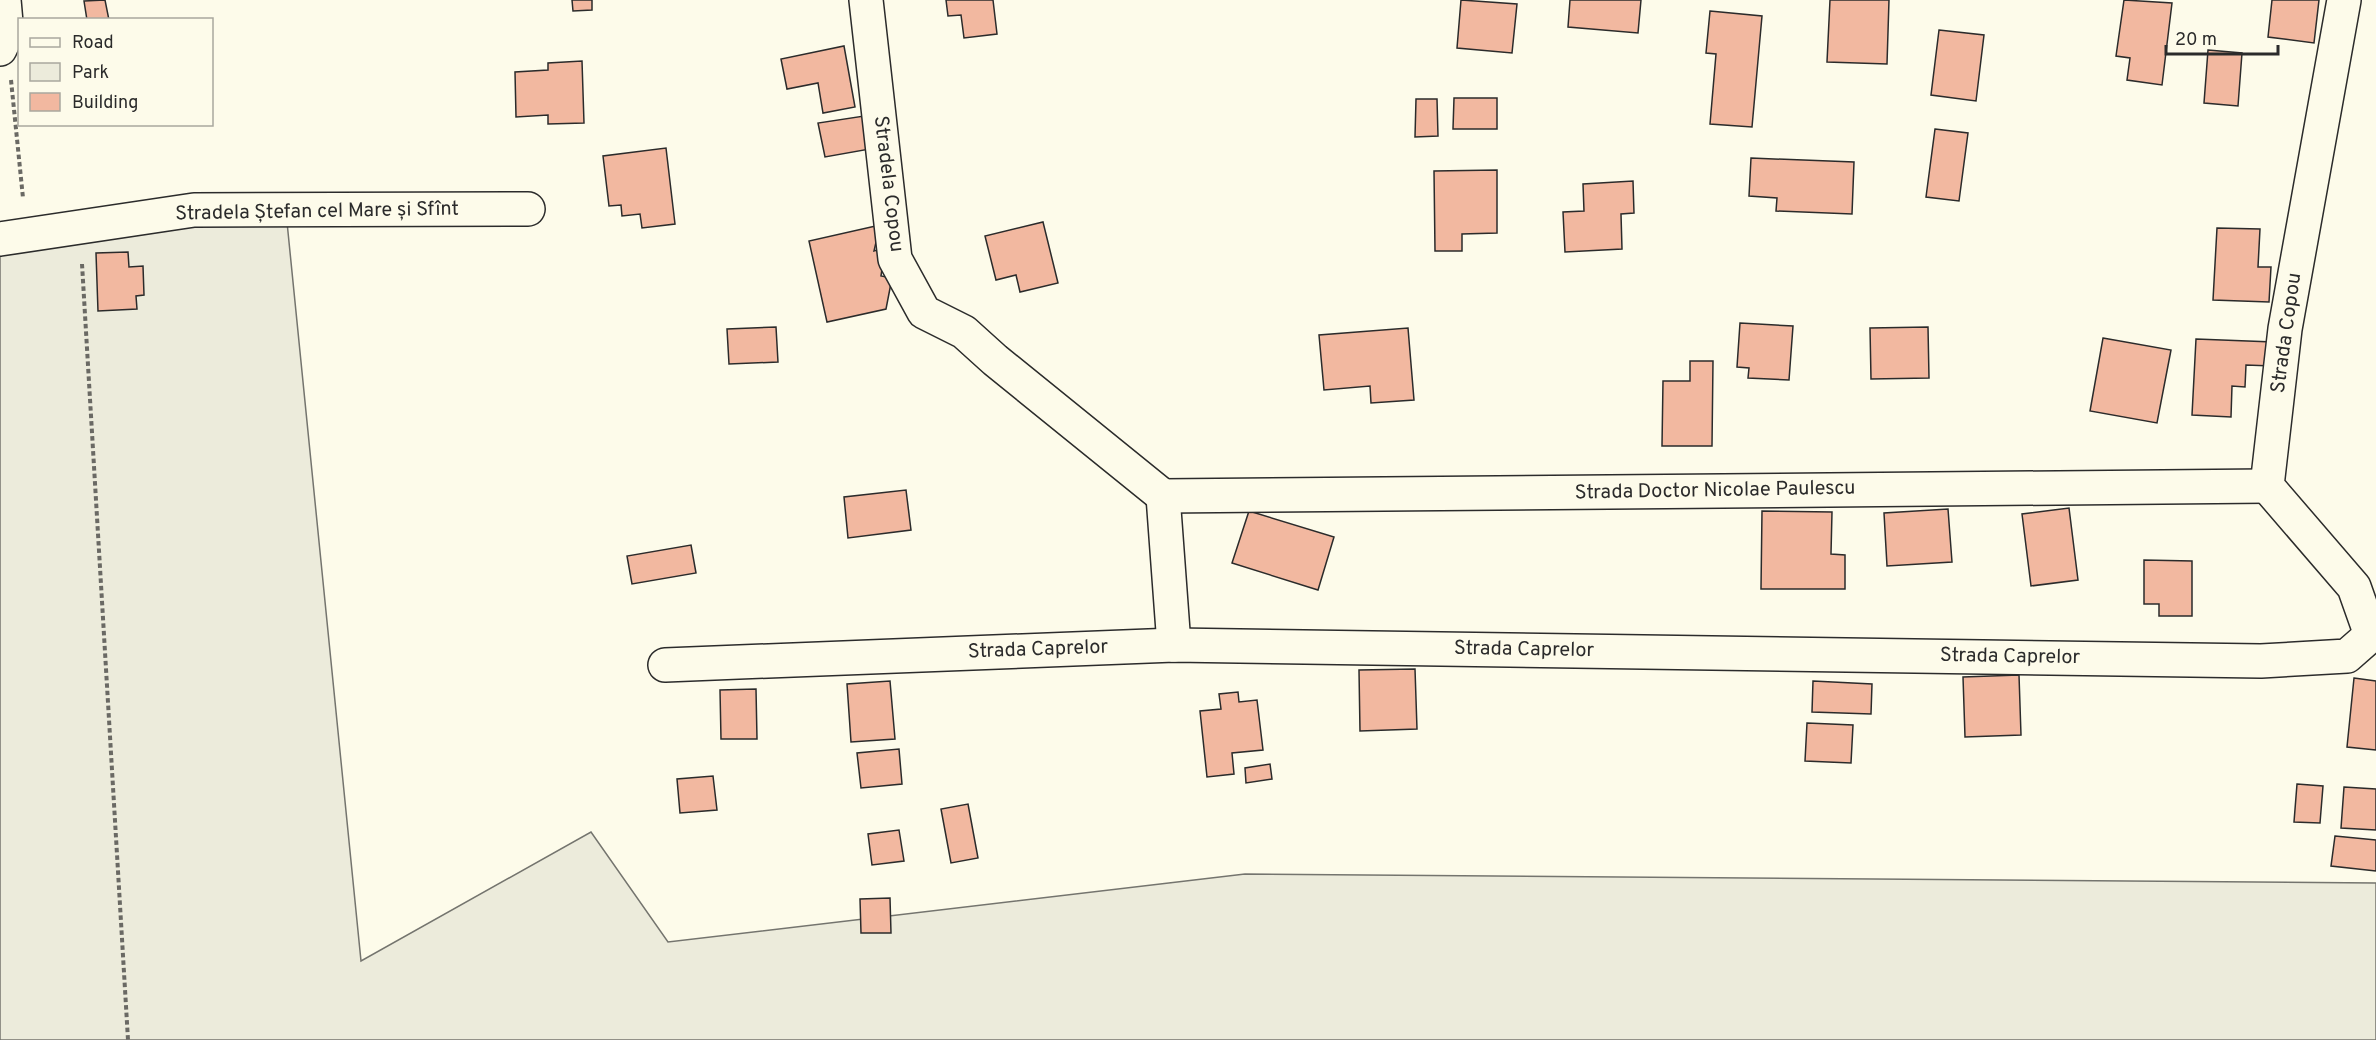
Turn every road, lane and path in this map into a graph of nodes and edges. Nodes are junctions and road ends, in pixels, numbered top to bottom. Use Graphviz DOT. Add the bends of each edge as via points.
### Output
graph roads {
  1 [pos="4,0"];
  2 [pos="866,0"];
  3 [pos="2343,0"];
  4 [pos="3,41"];
  5 [pos="528,209"];
  6 [pos="80,227"];
  7 [pos="13,237"];
  8 [pos="2267,486"];
  9 [pos="1163,496"];
  10 [pos="2373,635"];
  11 [pos="1174,645"];
  12 [pos="665,665"];
  13 [pos="129,1040"];
  1 -- 4 [label="street"];
  2 -- 9 [label="street, Stradela Copou" via="895,259 924,312 964,332"];
  3 -- 8 [label="street, Strada Copou" via="2285,329"];
  4 -- 7 [label="path"];
  5 -- 6 [label="street, Stradela Ștefan cel Mare și Sfînt" via="194,210"];
  6 -- 7 [label="street, Stradela Ștefan cel Mare și Sfînt"];
  6 -- 13 [label="path"];
  8 -- 9 [label="street, Strada Doctor Nicolae Paulescu"];
  8 -- 10 [label="street" via="2354,587"];
  9 -- 11 [label="street"];
  10 -- 11 [label="street, Strada Caprelor" via="2347,656 2261,661"];
  11 -- 12 [label="street, Strada Caprelor"];
}
